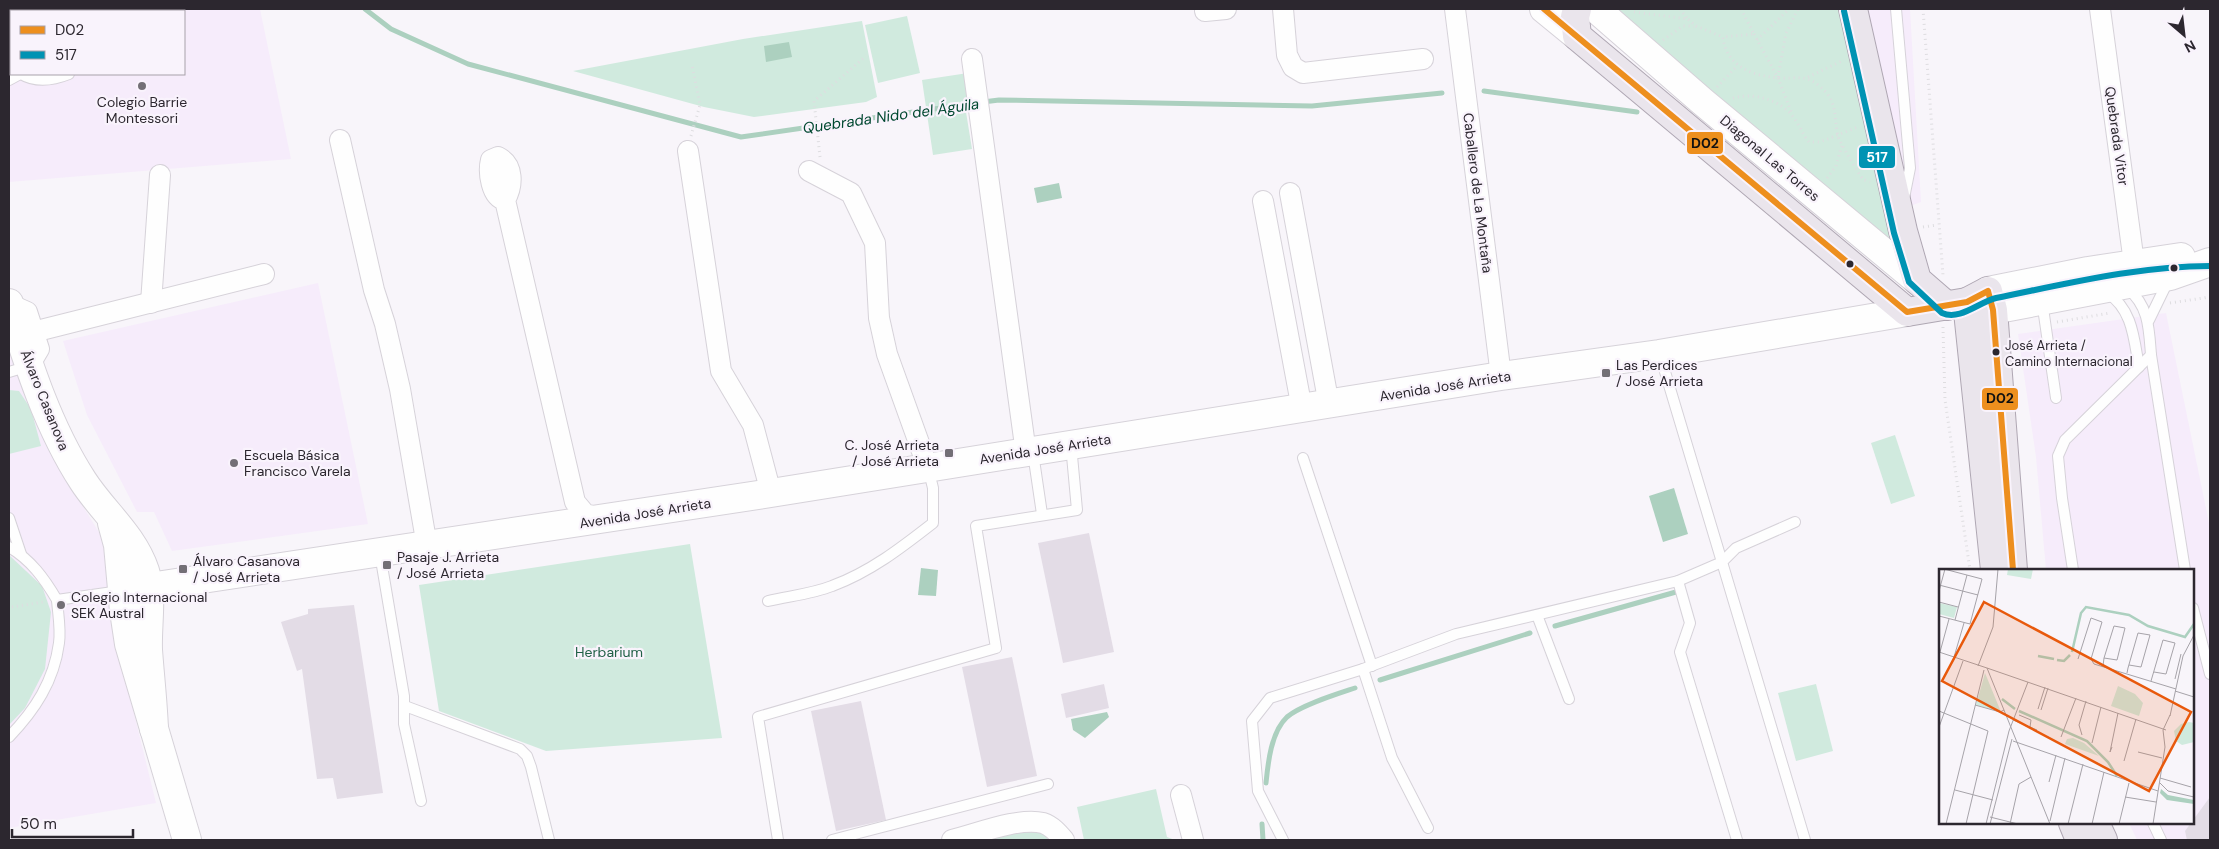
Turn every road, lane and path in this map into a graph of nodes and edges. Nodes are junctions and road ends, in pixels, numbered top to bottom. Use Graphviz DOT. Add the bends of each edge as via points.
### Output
graph roads {
  1 [pos="1226,9"];
  2 [pos="1283,9"];
  3 [pos="1455,9"];
  4 [pos="1544,9"];
  5 [pos="1577,9"];
  6 [pos="1596,9"];
  7 [pos="1680,9"];
  8 [pos="1741,9"];
  9 [pos="1789,9"];
  10 [pos="1798,9"];
  11 [pos="1854,9"];
  12 [pos="1896,9"];
  13 [pos="1923,9"];
  14 [pos="2100,9"];
  15 [pos="1205,11"];
  16 [pos="1624,11"];
  17 [pos="1688,19"];
  18 [pos="1696,26"];
  19 [pos="1754,34"];
  20 [pos="1576,36"];
  21 [pos="1723,38"];
  22 [pos="1758,40"];
  23 [pos="1863,51"];
  24 [pos="866,56"];
  25 [pos="1650,56"];
  26 [pos="972,59"];
  27 [pos="1423,59"];
  28 [pos="692,65"];
  29 [pos="1737,66"];
  30 [pos="22,75"];
  31 [pos="66,75"];
  32 [pos="1808,77"];
  33 [pos="1778,78"];
  34 [pos="1703,102"];
  35 [pos="1792,115"];
  36 [pos="1879,119"];
  37 [pos="692,131"];
  38 [pos="1838,136"];
  39 [pos="818,137"];
  40 [pos="340,140"];
  41 [pos="1842,145"];
  42 [pos="688,151"];
  43 [pos="809,171"];
  44 [pos="160,175"];
  45 [pos="1894,189"];
  46 [pos="1810,192"];
  47 [pos="1290,193"];
  48 [pos="506,200"];
  49 [pos="1263,201"];
  50 [pos="1900,216"];
  51 [pos="1937,225"];
  52 [pos="2210,258"];
  53 [pos="2210,262"];
  54 [pos="264,274"];
  55 [pos="2170,276"];
  56 [pos="1917,280"];
  57 [pos="2115,284"];
  58 [pos="2210,297"];
  59 [pos="151,303"];
  60 [pos="9,304"];
  61 [pos="2156,305"];
  62 [pos="1967,306"];
  63 [pos="1907,312"];
  64 [pos="2044,312"];
  65 [pos="2149,320"];
  66 [pos="34,332"];
  67 [pos="1659,354"];
  68 [pos="2151,355"];
  69 [pos="2139,367"];
  70 [pos="19,369"];
  71 [pos="1501,376"];
  72 [pos="2056,398"];
  73 [pos="1330,405"];
  74 [pos="1302,409"];
  75 [pos="1071,445"];
  76 [pos="1030,452"];
  77 [pos="1303,458"];
  78 [pos="928,468"];
  79 [pos="771,493"];
  80 [pos="575,502"];
  81 [pos="1042,514"];
  82 [pos="9,518"];
  83 [pos="603,519"];
  84 [pos="1796,522"];
  85 [pos="550,527"];
  86 [pos="427,546"];
  87 [pos="9,547"];
  88 [pos="380,553"];
  89 [pos="21,554"];
  90 [pos="1722,562"];
  91 [pos="1970,569"];
  92 [pos="1995,569"];
  93 [pos="2013,569"];
  94 [pos="2073,569"];
  95 [pos="2185,569"];
  96 [pos="1678,581"];
  97 [pos="136,589"];
  98 [pos="57,600"];
  99 [pos="768,601"];
  100 [pos="44,602"];
  101 [pos="12,607"];
  102 [pos="2194,612"];
  103 [pos="1537,615"];
  104 [pos="1367,667"];
  105 [pos="2210,674"];
  106 [pos="1569,699"];
  107 [pos="405,706"];
  108 [pos="9,737"];
  109 [pos="1048,784"];
  110 [pos="1181,795"];
  111 [pos="421,801"];
  112 [pos="2073,824"];
  113 [pos="2096,824"];
  114 [pos="2153,824"];
  115 [pos="1428,828"];
  116 [pos="187,840"];
  117 [pos="549,840"];
  118 [pos="778,840"];
  119 [pos="832,840"];
  120 [pos="952,840"];
  121 [pos="1064,840"];
  122 [pos="1193,840"];
  123 [pos="1283,840"];
  124 [pos="1737,840"];
  125 [pos="1805,840"];
  126 [pos="2080,840"];
  127 [pos="2104,840"];
  128 [pos="2161,840"];
  1 -- 15 [label="street"];
  2 -- 27 [label="street" via="1287,55 1293,66 1303,73"];
  3 -- 71 [label="street, Caballero de La Montaña"];
  4 -- 20 [label="street"];
  5 -- 20 [label="main road" via="1574,17"];
  6 -- 25 [label="street, Diagonal Las Torres"];
  7 -- 17 [label="path"];
  8 -- 19 [label="path"];
  9 -- 22 [label="path"];
  10 -- 33 [label="path" via="1786,34"];
  11 -- 23 [label="main road"];
  12 -- 50 [label="lane" via="1910,168"];
  13 -- 51 [label="path"];
  14 -- 57 [label="street, Quebrada Vitor"];
  16 -- 17 [label="path"];
  17 -- 18 [label="path"];
  18 -- 21 [label="path"];
  18 -- 25 [label="path" via="1688,25 1674,31"];
  19 -- 21 [label="path"];
  19 -- 22 [label="path"];
  20 -- 63 [label="main road"];
  21 -- 29 [label="path" via="1727,54"];
  22 -- 33 [label="path"];
  23 -- 32 [label="path"];
  23 -- 36 [label="main road"];
  24 -- 39 [label="path" via="814,101"];
  25 -- 34 [label="street, Diagonal Las Torres"];
  26 -- 76 [label="street"];
  28 -- 37 [label="path" via="700,105"];
  29 -- 33 [label="path"];
  29 -- 34 [label="path"];
  30 -- 31 [label="lane" via="50,80"];
  32 -- 33 [label="path"];
  32 -- 38 [label="path" via="1831,100 1836,112"];
  33 -- 35 [label="path"];
  34 -- 35 [label="path" via="1748,96 1762,98 1773,101"];
  34 -- 46 [label="street, Diagonal Las Torres"];
  35 -- 38 [label="path" via="1809,142"];
  36 -- 38 [label="path"];
  36 -- 45 [label="main road"];
  38 -- 41 [label="path"];
  40 -- 86 [label="street" via="400,389"];
  41 -- 45 [label="path" via="1863,179"];
  41 -- 46 [label="path" via="1832,171"];
  42 -- 79 [label="street" via="721,371 753,425"];
  43 -- 78 [label="street" via="851,193 875,243 879,318 887,354"];
  44 -- 59 [label="street"];
  45 -- 50 [label="main road"];
  46 -- 56 [label="street, Diagonal Las Torres"];
  47 -- 73 [label="street"];
  48 -- 80 [label="street"];
  49 -- 74 [label="street"];
  50 -- 56 [label="main road"];
  52 -- 57 [label="street, Avenida José Arrieta" via="2185,257"];
  53 -- 55 [label="street, Avenida José Arrieta"];
  54 -- 59 [label="street"];
  55 -- 57 [label="street, Avenida José Arrieta"];
  55 -- 61 [label="lane"];
  56 -- 62 [label="main road, Diagonal Las Torres"];
  57 -- 62 [label="street, Avenida José Arrieta"];
  57 -- 64 [label="street, Avenida José Arrieta"];
  57 -- 64 [label="path"];
  57 -- 65 [label="lane" via="2138,299"];
  57 -- 69 [label="lane" via="2131,323"];
  58 -- 61 [label="path"];
  59 -- 66 [label="street"];
  60 -- 66 [label="street" via="26,312"];
  60 -- 70 [label="street, Álvaro Casanova"];
  61 -- 65 [label="lane"];
  62 -- 63 [label="main road, Avenida José Arrieta"];
  62 -- 64 [label="street, Avenida José Arrieta"];
  62 -- 91 [label="path" via="1944,400"];
  62 -- 92 [label="main road"];
  62 -- 93 [label="main road"];
  63 -- 67 [label="street, Avenida José Arrieta"];
  64 -- 72 [label="lane"];
  65 -- 68 [label="lane"];
  66 -- 70 [label="street" via="39,349"];
  67 -- 71 [label="street, Avenida José Arrieta"];
  67 -- 90 [label="lane"];
  68 -- 69 [label="lane"];
  68 -- 95 [label="lane"];
  69 -- 94 [label="lane" via="2065,440 2058,456"];
  70 -- 97 [label="street, Álvaro Casanova" via="84,483 110,514 118,545"];
  71 -- 73 [label="street, Avenida José Arrieta"];
  73 -- 74 [label="street, Avenida José Arrieta"];
  74 -- 75 [label="street, Avenida José Arrieta"];
  75 -- 76 [label="street, Avenida José Arrieta"];
  75 -- 81 [label="lane" via="1078,510"];
  76 -- 78 [label="street, Avenida José Arrieta"];
  76 -- 81 [label="lane"];
  77 -- 104 [label="lane"];
  78 -- 79 [label="street, Avenida José Arrieta"];
  78 -- 99 [label="lane" via="933,488 933,523 862,573 830,587"];
  79 -- 83 [label="street, Avenida José Arrieta"];
  80 -- 83 [label="street" via="585,514"];
  80 -- 85 [label="street" via="570,516"];
  81 -- 118 [label="lane" via="976,526 996,648 758,717"];
  82 -- 89 [label="lane"];
  83 -- 85 [label="street, Avenida José Arrieta"];
  84 -- 90 [label="lane" via="1736,548"];
  85 -- 86 [label="street, Avenida José Arrieta"];
  86 -- 88 [label="street, Avenida José Arrieta"];
  87 -- 89 [label="lane"];
  88 -- 97 [label="street, Avenida José Arrieta"];
  88 -- 107 [label="lane"];
  89 -- 98 [label="lane" via="43,576"];
  90 -- 96 [label="lane"];
  90 -- 125 [label="lane"];
  96 -- 103 [label="lane"];
  96 -- 124 [label="lane" via="1690,623 1680,652"];
  97 -- 98 [label="lane"];
  97 -- 116 [label="street, Álvaro Casanova" via="129,644"];
  98 -- 108 [label="lane" via="59,642 50,680 31,714"];
  100 -- 101 [label="path"];
  102 -- 105 [label="lane"];
  103 -- 104 [label="lane" via="1456,634"];
  103 -- 106 [label="lane"];
  104 -- 115 [label="lane" via="1392,758"];
  104 -- 123 [label="lane" via="1270,698 1252,721 1258,791"];
  107 -- 111 [label="lane" via="404,724"];
  107 -- 117 [label="lane" via="520,749 531,767"];
  109 -- 119 [label="lane"];
  110 -- 122 [label="street"];
  112 -- 126 [label="main road"];
  113 -- 127 [label="main road"];
  114 -- 128 [label="lane"];
  120 -- 121 [label="street" via="1025,822 1044,824"];
}
